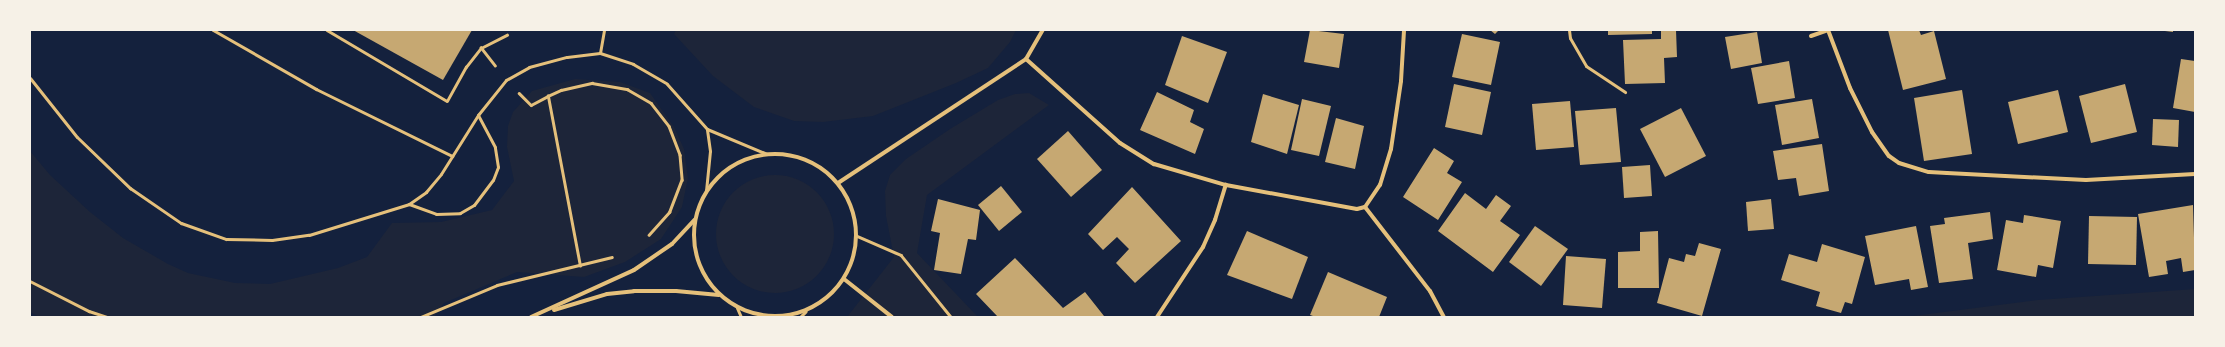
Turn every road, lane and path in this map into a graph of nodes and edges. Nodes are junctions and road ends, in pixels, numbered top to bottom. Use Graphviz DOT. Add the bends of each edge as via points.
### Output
graph roads {
  1 [pos="213,30"];
  2 [pos="327,30"];
  3 [pos="604,30"];
  4 [pos="1043,30"];
  5 [pos="1404,30"];
  6 [pos="1569,30"];
  7 [pos="1828,30"];
  8 [pos="1811,36"];
  9 [pos="481,48"];
  10 [pos="600,53"];
  11 [pos="1026,59"];
  12 [pos="30,78"];
  13 [pos="1625,92"];
  14 [pos="478,115"];
  15 [pos="706,129"];
  16 [pos="766,154"];
  17 [pos="452,156"];
  18 [pos="2195,174"];
  19 [pos="838,183"];
  20 [pos="1226,186"];
  21 [pos="706,191"];
  22 [pos="409,204"];
  23 [pos="1365,208"];
  24 [pos="695,220"];
  25 [pos="857,236"];
  26 [pos="645,238"];
  27 [pos="617,255"];
  28 [pos="580,266"];
  29 [pos="844,278"];
  30 [pos="30,281"];
  31 [pos="718,295"];
  32 [pos="737,308"];
  33 [pos="806,311"];
  34 [pos="108,317"];
  35 [pos="420,317"];
  36 [pos="531,317"];
  37 [pos="741,317"];
  38 [pos="800,317"];
  39 [pos="892,317"];
  40 [pos="951,317"];
  41 [pos="1157,317"];
  42 [pos="1444,317"];
  1 -- 17 [label="lane" via="316,89"];
  2 -- 9 [label="path" via="447,101 466,67"];
  3 -- 10 [label="lane"];
  4 -- 11 [label="street"];
  5 -- 23 [label="street" via="1402,81 1391,149 1380,185"];
  6 -- 13 [label="lane" via="1570,38 1586,66"];
  7 -- 8 [label="street"];
  7 -- 18 [label="street" via="1850,88 1872,132 1889,156 1898,163 1941,173 2086,180"];
  10 -- 14 [label="lane" via="567,57 519,72 506,80"];
  10 -- 15 [label="lane" via="633,64 666,84"];
  11 -- 19 [label="street"];
  11 -- 20 [label="street" via="1136,154 1176,172"];
  12 -- 22 [label="lane" via="51,108 102,164 160,210 200,231 232,239 292,238 310,235"];
  14 -- 17 [label="lane"];
  14 -- 22 [label="lane" via="495,147 498,167 493,180 474,205 460,212 430,213"];
  15 -- 16 [label="lane"];
  15 -- 21 [label="lane" via="710,151"];
  16 -- 19 [label="street" via="799,158 818,165"];
  16 -- 21 [label="street" via="743,160 722,172"];
  17 -- 22 [label="lane" via="426,192"];
  19 -- 25 [label="street" via="852,208"];
  20 -- 23 [label="street" via="1338,208"];
  20 -- 41 [label="street" via="1203,247"];
  21 -- 24 [label="street"];
  23 -- 42 [label="street" via="1430,290"];
  24 -- 31 [label="street" via="694,247 702,273"];
  24 -- 36 [label="street" via="672,244 634,270"];
  25 -- 29 [label="street" via="855,251"];
  25 -- 40 [label="path" via="901,254"];
  26 -- 28 [label="path" via="670,212 682,180 680,155 669,126 651,103 627,89 592,83 561,90 548,96"];
  27 -- 28 [label="path"];
  28 -- 35 [label="path" via="497,285"];
  29 -- 33 [label="street" via="828,298"];
  29 -- 39 [label="street"];
  30 -- 34 [label="path" via="89,311"];
  31 -- 32 [label="street"];
  31 -- 36 [label="street" via="676,291 607,294"];
  32 -- 33 [label="street" via="759,316 783,317"];
  32 -- 37 [label="lane"];
  33 -- 38 [label="lane"];
}
